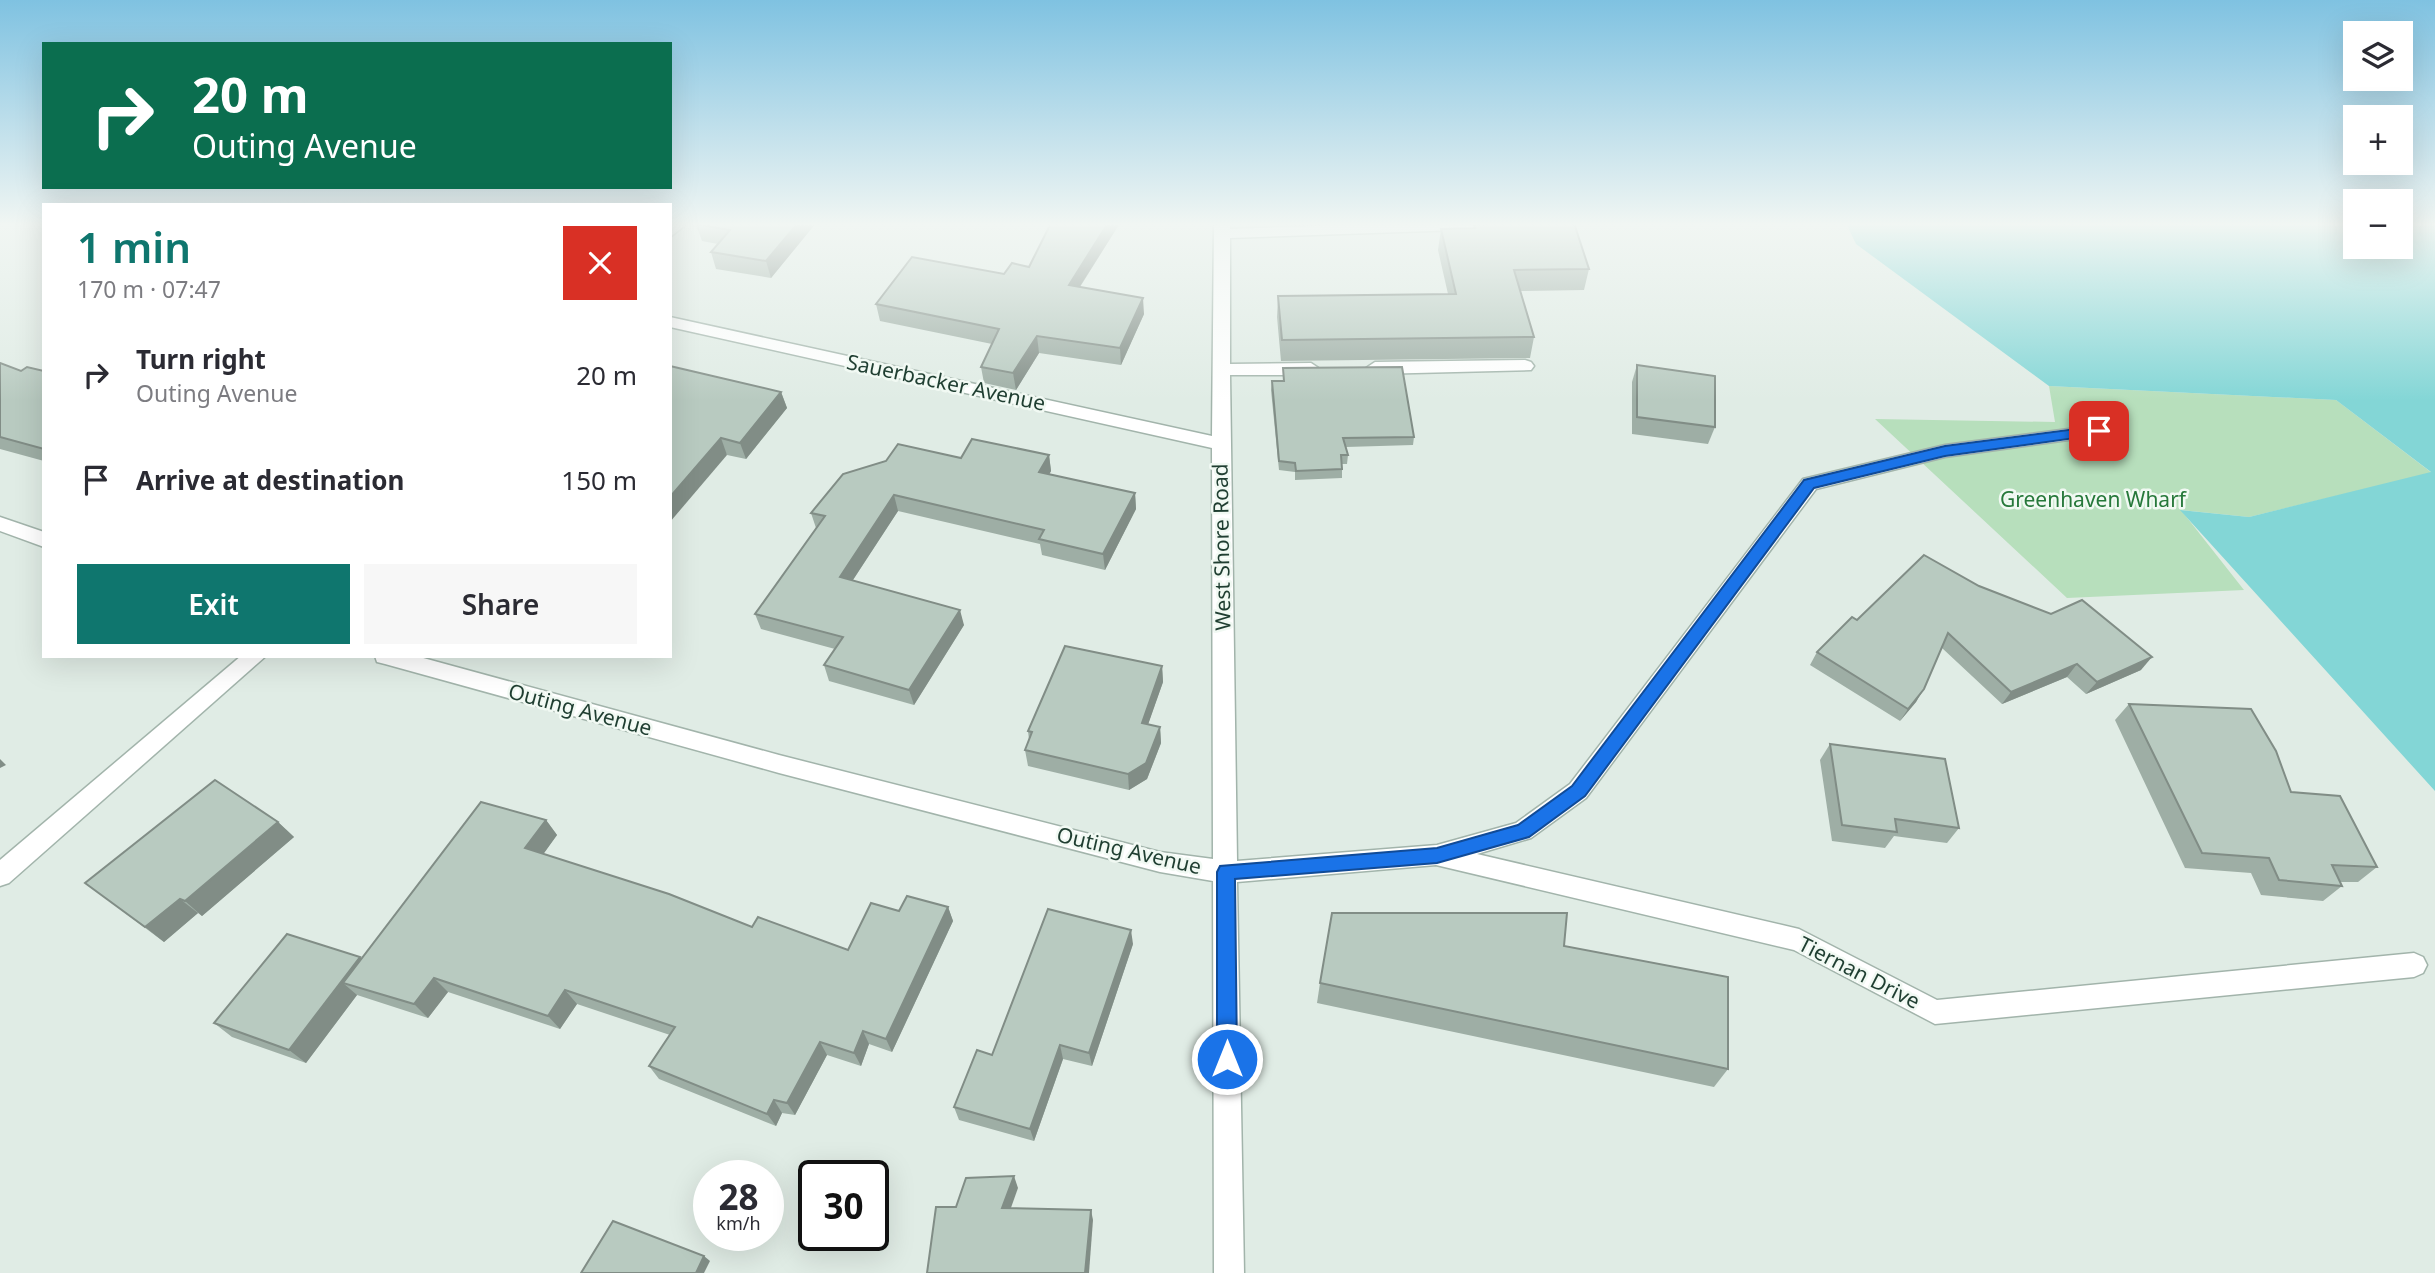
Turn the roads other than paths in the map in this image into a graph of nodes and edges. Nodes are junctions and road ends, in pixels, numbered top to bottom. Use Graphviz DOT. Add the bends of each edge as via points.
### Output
graph roads {
  1 [pos="1222,282"];
  2 [pos="672,322"];
  3 [pos="1525,366"];
  4 [pos="1332,368"];
  5 [pos="1360,368"];
  6 [pos="1222,370"];
  7 [pos="2099,431"];
  8 [pos="1221,444"];
  9 [pos="0,524"];
  10 [pos="42,539"];
  11 [pos="254,658"];
  12 [pos="392,658"];
  13 [pos="1437,855"];
  14 [pos="1226,872"];
  15 [pos="0,875"];
  16 [pos="2414,965"];
  17 [pos="1228,1273"];
  1 -- 6 [label="street, West Shore Road"];
  2 -- 8 [label="street, Sauerbacker Avenue"];
  3 -- 5 [label="street"];
  4 -- 6 [label="street"];
  6 -- 8 [label="street, West Shore Road"];
  7 -- 13 [label="street, Outing Avenue" via="1945,451 1810,484 1578,791 1523,831"];
  8 -- 14 [label="street, West Shore Road"];
  9 -- 10 [label="street"];
  11 -- 15 [label="street"];
  12 -- 14 [label="street, Outing Avenue" via="1160,862"];
  13 -- 14 [label="street, Outing Avenue"];
  13 -- 16 [label="street, Tiernan Drive" via="1799,940 1935,1013"];
  14 -- 17 [label="street, West Shore Road"];
}
